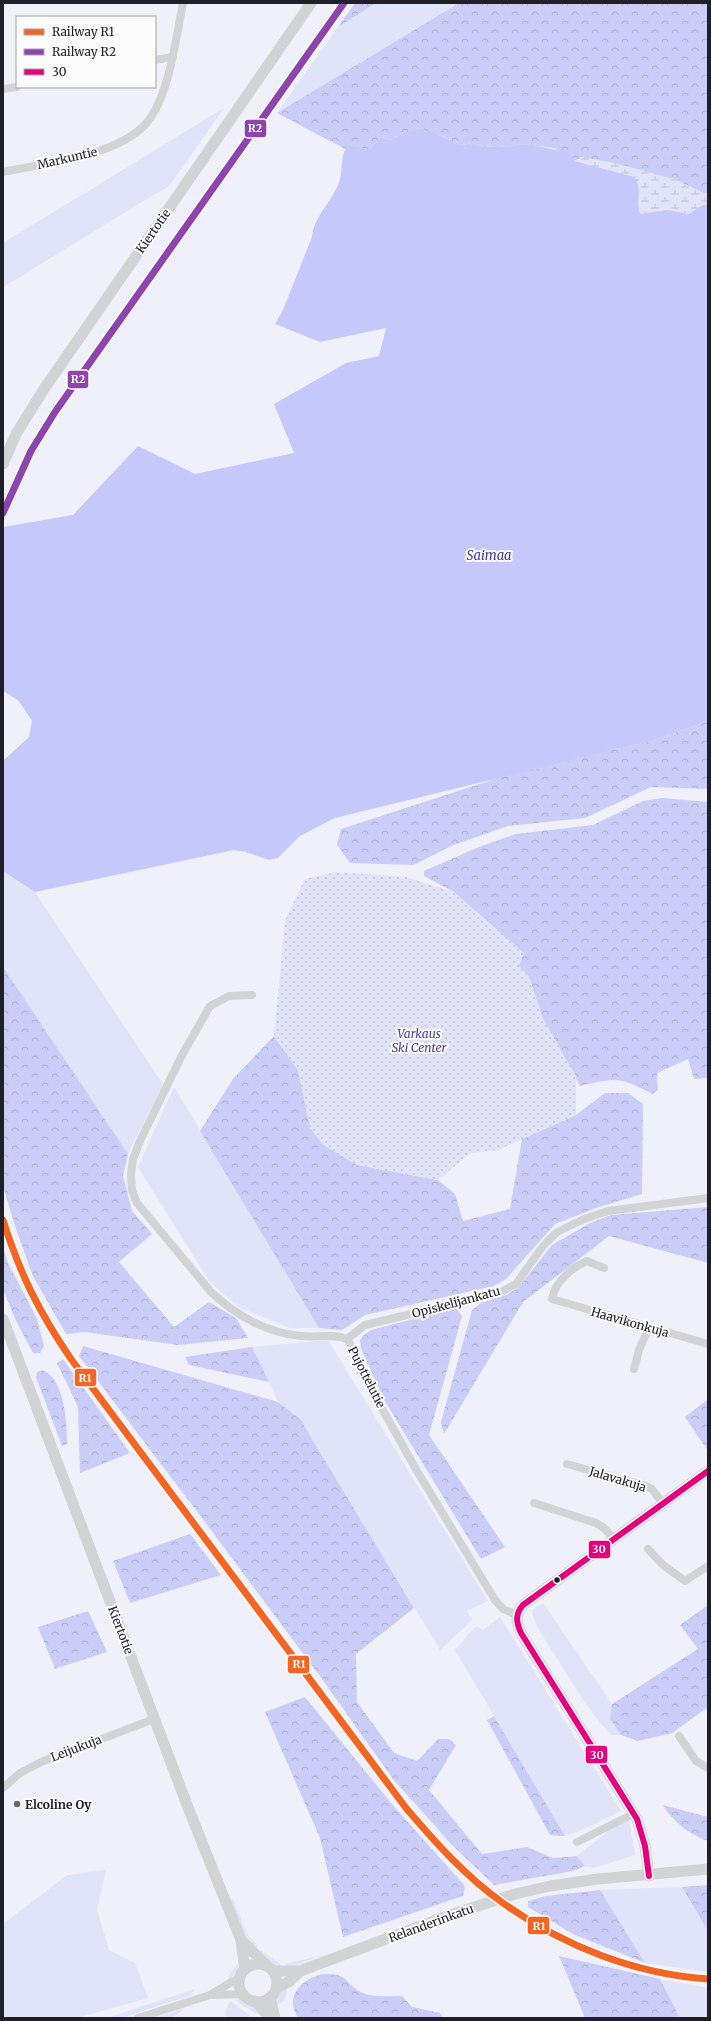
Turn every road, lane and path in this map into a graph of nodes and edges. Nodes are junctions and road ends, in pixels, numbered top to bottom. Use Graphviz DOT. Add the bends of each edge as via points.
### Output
graph roads {
  1 [pos="183,3"];
  2 [pos="311,3"];
  3 [pos="173,57"];
  4 [pos="156,60"];
  5 [pos="16,87"];
  6 [pos="3,89"];
  7 [pos="3,172"];
  8 [pos="3,464"];
  9 [pos="252,995"];
  10 [pos="708,1198"];
  11 [pos="604,1268"];
  12 [pos="3,1319"];
  13 [pos="649,1327"];
  14 [pos="347,1339"];
  15 [pos="708,1344"];
  16 [pos="634,1370"];
  17 [pos="567,1464"];
  18 [pos="708,1471"];
  19 [pos="534,1503"];
  20 [pos="663,1504"];
  21 [pos="614,1540"];
  22 [pos="648,1549"];
  23 [pos="708,1566"];
  24 [pos="517,1615"];
  25 [pos="154,1719"];
  26 [pos="679,1736"];
  27 [pos="708,1768"];
  28 [pos="3,1788"];
  29 [pos="633,1814"];
  30 [pos="578,1842"];
  31 [pos="708,1869"];
  32 [pos="649,1876"];
  33 [pos="241,1940"];
  34 [pos="269,1968"];
  35 [pos="300,1971"];
  36 [pos="243,1973"];
  37 [pos="273,1992"];
  38 [pos="244,1994"];
  39 [pos="210,1995"];
  40 [pos="255,2001"];
  41 [pos="138,2018"];
  42 [pos="270,2018"];
  43 [pos="275,2018"];
  1 -- 3 [label="street, Markuntie"];
  2 -- 8 [label="street, Kiertotie" via="44,389 16,434"];
  3 -- 4 [label="street"];
  3 -- 7 [label="street, Markuntie" via="151,118 131,138 94,153"];
  5 -- 6 [label="street"];
  9 -- 14 [label="street, Pujottelutie" via="229,996 210,1006 182,1055 140,1141 133,1159 132,1190 137,1203 224,1305 257,1324 290,1335 331,1335"];
  10 -- 14 [label="street, Opiskelijankatu" via="608,1211 584,1219 557,1232 543,1246 516,1284 499,1293 365,1325"];
  11 -- 13 [label="street, Haavikonkuja" via="587,1261 580,1264 557,1283 552,1299"];
  12 -- 25 [label="street, Kiertotie"];
  13 -- 15 [label="street, Haavikonkuja"];
  13 -- 16 [label="street"];
  14 -- 24 [label="street, Pujottelutie" via="417,1471 495,1600 503,1609"];
  17 -- 20 [label="street, Jalavakuja" via="643,1485 652,1489"];
  18 -- 20 [label="street"];
  19 -- 21 [label="street" via="596,1522"];
  20 -- 21 [label="street"];
  21 -- 24 [label="street" via="523,1605"];
  22 -- 23 [label="street" via="663,1565 685,1581"];
  24 -- 29 [label="street" via="521,1633"];
  25 -- 28 [label="street, Leijukuja" via="41,1762 20,1773"];
  25 -- 33 [label="street, Kiertotie"];
  26 -- 27 [label="street" via="696,1761"];
  29 -- 30 [label="street"];
  29 -- 32 [label="street" via="645,1846"];
  31 -- 32 [label="street, Relanderinkatu"];
  32 -- 35 [label="street, Relanderinkatu" via="550,1886 516,1894"];
  33 -- 34 [label="street, Kiertotie"];
  33 -- 36 [label="street, Kiertotie"];
  34 -- 35 [label="street, Relanderinkatu"];
  34 -- 36 [label="street" via="252,1965"];
  34 -- 37 [label="street" via="276,1979"];
  35 -- 37 [label="street, Relanderinkatu"];
  36 -- 38 [label="street" via="240,1986"];
  36 -- 39 [label="street"];
  37 -- 40 [label="street" via="264,2000"];
  37 -- 43 [label="street"];
  38 -- 39 [label="street"];
  38 -- 40 [label="street"];
  39 -- 41 [label="street"];
  40 -- 42 [label="street"];
}
